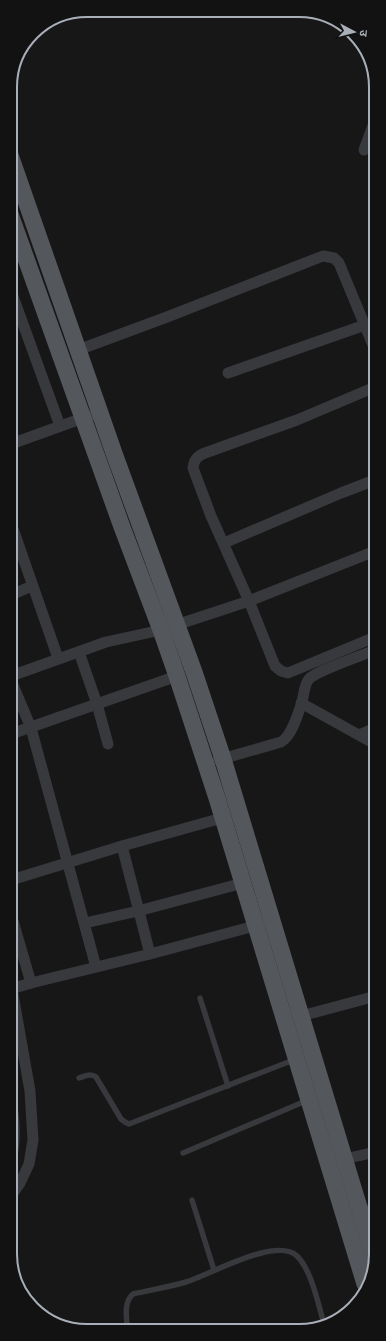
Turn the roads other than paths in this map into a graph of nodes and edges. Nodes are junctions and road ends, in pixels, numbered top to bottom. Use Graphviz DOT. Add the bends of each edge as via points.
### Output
graph roads {
  1 [pos="369,136"];
  2 [pos="364,150"];
  3 [pos="17,194"];
  4 [pos="17,234"];
  5 [pos="17,307"];
  6 [pos="365,325"];
  7 [pos="369,335"];
  8 [pos="78,350"];
  9 [pos="228,373"];
  10 [pos="369,390"];
  11 [pos="100,413"];
  12 [pos="83,418"];
  13 [pos="60,426"];
  14 [pos="17,441"];
  15 [pos="369,482"];
  16 [pos="17,541"];
  17 [pos="224,543"];
  18 [pos="369,553"];
  19 [pos="32,586"];
  20 [pos="17,592"];
  21 [pos="249,601"];
  22 [pos="177,625"];
  23 [pos="161,630"];
  24 [pos="369,639"];
  25 [pos="79,652"];
  26 [pos="369,652"];
  27 [pos="58,658"];
  28 [pos="17,674"];
  29 [pos="177,676"];
  30 [pos="17,694"];
  31 [pos="301,703"];
  32 [pos="97,704"];
  33 [pos="31,728"];
  34 [pos="369,730"];
  35 [pos="17,732"];
  36 [pos="358,735"];
  37 [pos="369,741"];
  38 [pos="108,744"];
  39 [pos="223,759"];
  40 [pos="206,764"];
  41 [pos="222,818"];
  42 [pos="122,846"];
  43 [pos="67,864"];
  44 [pos="17,878"];
  45 [pos="243,883"];
  46 [pos="138,911"];
  47 [pos="85,923"];
  48 [pos="264,923"];
  49 [pos="17,935"];
  50 [pos="150,954"];
  51 [pos="96,967"];
  52 [pos="31,983"];
  53 [pos="17,987"];
  54 [pos="200,998"];
  55 [pos="369,998"];
  56 [pos="301,1016"];
  57 [pos="17,1017"];
  58 [pos="296,1059"];
  59 [pos="78,1078"];
  60 [pos="228,1086"];
  61 [pos="316,1096"];
  62 [pos="183,1153"];
  63 [pos="369,1154"];
  64 [pos="344,1159"];
  65 [pos="17,1187"];
  66 [pos="192,1200"];
  67 [pos="368,1210"];
  68 [pos="214,1270"];
  69 [pos="364,1281"];
  70 [pos="323,1320"];
  71 [pos="126,1324"];
  1 -- 2 [label="street"];
  3 -- 8 [label="main road"];
  4 -- 12 [label="main road"];
  5 -- 13 [label="street"];
  6 -- 7 [label="street"];
  6 -- 8 [label="street" via="339,263 334,258 323,256"];
  6 -- 9 [label="street"];
  8 -- 11 [label="main road"];
  10 -- 17 [label="street" via="297,420 198,456 193,461 192,468"];
  11 -- 12 [label="street"];
  11 -- 22 [label="main road"];
  12 -- 13 [label="street"];
  12 -- 23 [label="main road"];
  13 -- 14 [label="street"];
  15 -- 17 [label="street"];
  16 -- 19 [label="street"];
  17 -- 21 [label="street"];
  18 -- 21 [label="street"];
  19 -- 20 [label="street"];
  19 -- 27 [label="street"];
  21 -- 22 [label="street"];
  21 -- 24 [label="street" via="275,666 281,672 288,673"];
  22 -- 23 [label="street"];
  22 -- 39 [label="main road"];
  23 -- 25 [label="street" via="106,642"];
  23 -- 29 [label="main road"];
  25 -- 27 [label="street"];
  25 -- 32 [label="street"];
  26 -- 31 [label="street" via="312,676 305,686"];
  27 -- 28 [label="street"];
  29 -- 32 [label="street"];
  29 -- 40 [label="main road"];
  30 -- 33 [label="street"];
  31 -- 36 [label="street"];
  31 -- 39 [label="street" via="286,740"];
  32 -- 33 [label="street"];
  32 -- 38 [label="street"];
  33 -- 35 [label="street"];
  33 -- 43 [label="street"];
  34 -- 36 [label="street"];
  36 -- 37 [label="street"];
  39 -- 40 [label="street"];
  39 -- 48 [label="main road"];
  40 -- 41 [label="main road"];
  41 -- 42 [label="street"];
  41 -- 45 [label="main road"];
  42 -- 43 [label="street"];
  42 -- 46 [label="street"];
  43 -- 44 [label="street"];
  43 -- 47 [label="street"];
  45 -- 46 [label="street"];
  45 -- 48 [label="main road"];
  46 -- 47 [label="street"];
  46 -- 50 [label="street"];
  47 -- 51 [label="street"];
  48 -- 50 [label="street"];
  48 -- 56 [label="main road"];
  48 -- 58 [label="main road"];
  49 -- 52 [label="street"];
  50 -- 51 [label="street"];
  51 -- 52 [label="street"];
  52 -- 53 [label="street"];
  54 -- 60 [label="lane"];
  55 -- 56 [label="street"];
  56 -- 61 [label="main road"];
  57 -- 65 [label="street" via="30,1091 33,1140 29,1164"];
  58 -- 60 [label="lane"];
  58 -- 61 [label="main road"];
  59 -- 60 [label="lane" via="94,1075 122,1119 129,1124"];
  61 -- 62 [label="lane"];
  61 -- 64 [label="main road"];
  61 -- 69 [label="main road"];
  63 -- 64 [label="street"];
  64 -- 67 [label="main road"];
  66 -- 68 [label="lane"];
  68 -- 70 [label="lane" via="267,1251 286,1250 297,1256 308,1273"];
  68 -- 71 [label="lane" via="187,1282 133,1294 128,1298 126,1306"];
}
